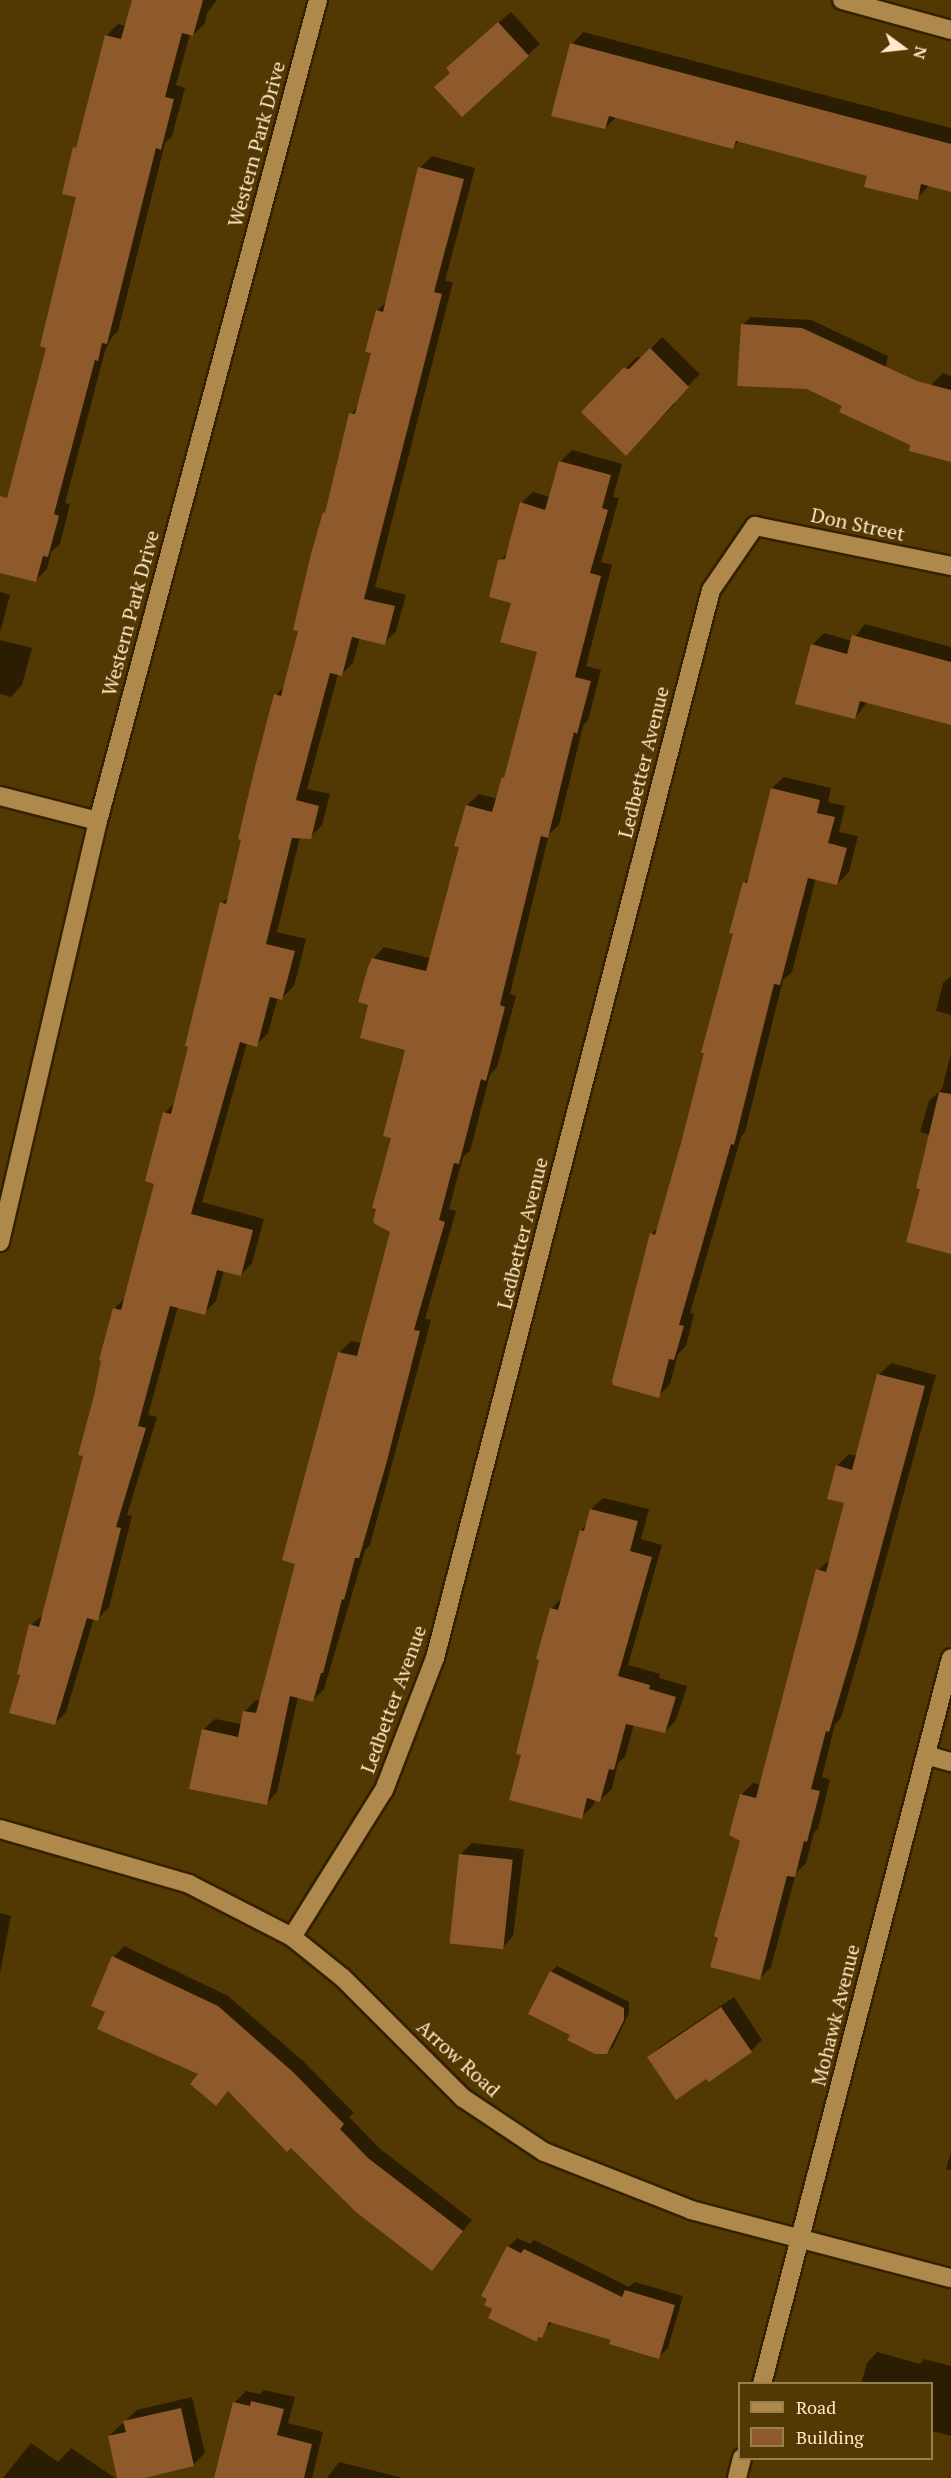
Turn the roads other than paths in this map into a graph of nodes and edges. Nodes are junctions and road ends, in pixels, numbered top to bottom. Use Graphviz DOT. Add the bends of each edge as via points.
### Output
graph roads {
  1 [pos="318,0"];
  2 [pos="842,0"];
  3 [pos="951,30"];
  4 [pos="755,526"];
  5 [pos="951,566"];
  6 [pos="0,796"];
  7 [pos="98,821"];
  8 [pos="0,1242"];
  9 [pos="951,1658"];
  10 [pos="926,1755"];
  11 [pos="951,1762"];
  12 [pos="0,1829"];
  13 [pos="292,1936"];
  14 [pos="801,2239"];
  15 [pos="951,2278"];
  16 [pos="763,2382"];
  17 [pos="742,2460"];
  18 [pos="737,2478"];
  1 -- 7 [label="street, Western Park Drive"];
  2 -- 3 [label="street"];
  4 -- 5 [label="street, Don Street"];
  4 -- 13 [label="street, Ledbetter Avenue" via="711,590 435,1658 384,1790"];
  6 -- 7 [label="street"];
  7 -- 8 [label="street, Western Park Drive"];
  9 -- 10 [label="street, Mohawk Avenue"];
  10 -- 11 [label="street"];
  10 -- 14 [label="street, Mohawk Avenue"];
  12 -- 13 [label="street, Arrow Road" via="189,1884"];
  13 -- 14 [label="street, Arrow Road" via="343,1978 463,2098 536,2147 691,2210"];
  14 -- 15 [label="street, Arrow Road"];
  14 -- 16 [label="street, Mohawk Avenue"];
  17 -- 18 [label="street"];
}
